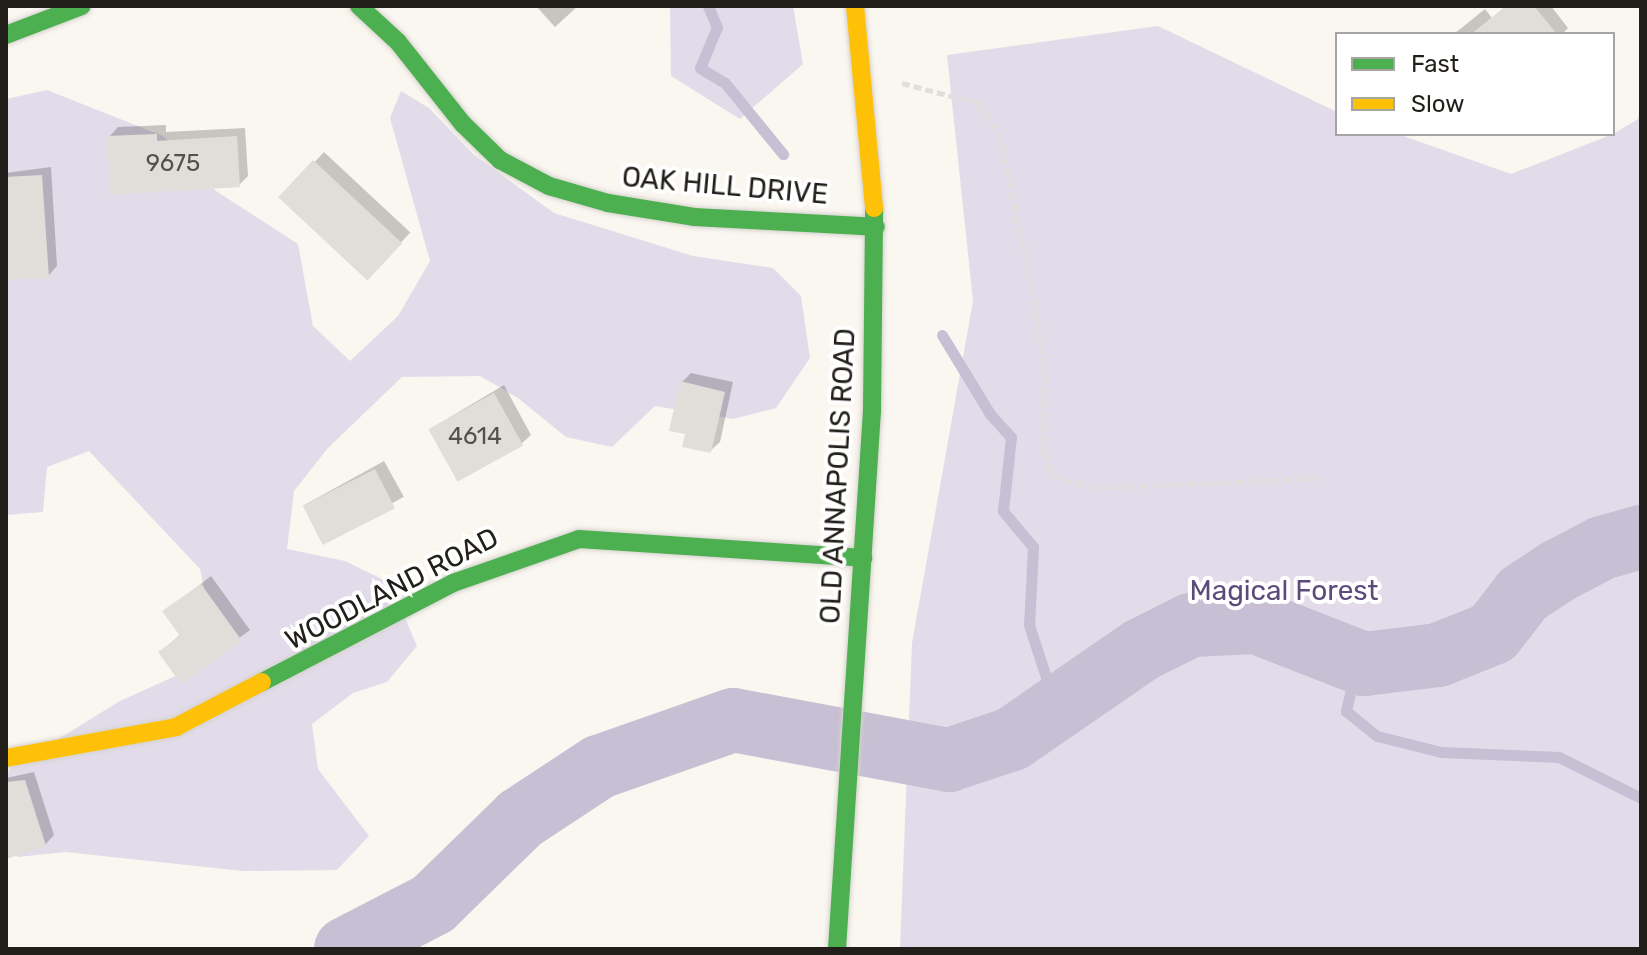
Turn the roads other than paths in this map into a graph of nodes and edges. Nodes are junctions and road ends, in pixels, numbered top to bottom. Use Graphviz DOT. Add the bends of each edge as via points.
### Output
graph roads {
  1 [pos="82,6"];
  2 [pos="359,6"];
  3 [pos="855,6"];
  4 [pos="6,35"];
  5 [pos="876,227"];
  6 [pos="863,558"];
  7 [pos="6,758"];
  8 [pos="837,949"];
  1 -- 4 [label="street"];
  2 -- 5 [label="street, OAK HILL DRIVE" via="398,42 463,124 500,160 549,186 608,203 694,217"];
  3 -- 5 [label="street, OLD ANNAPOLIS ROAD"];
  5 -- 6 [label="street, OLD ANNAPOLIS ROAD"];
  6 -- 7 [label="street, WOODLAND ROAD" via="579,539 453,583 176,727"];
  6 -- 8 [label="street, OLD ANNAPOLIS ROAD"];
}
